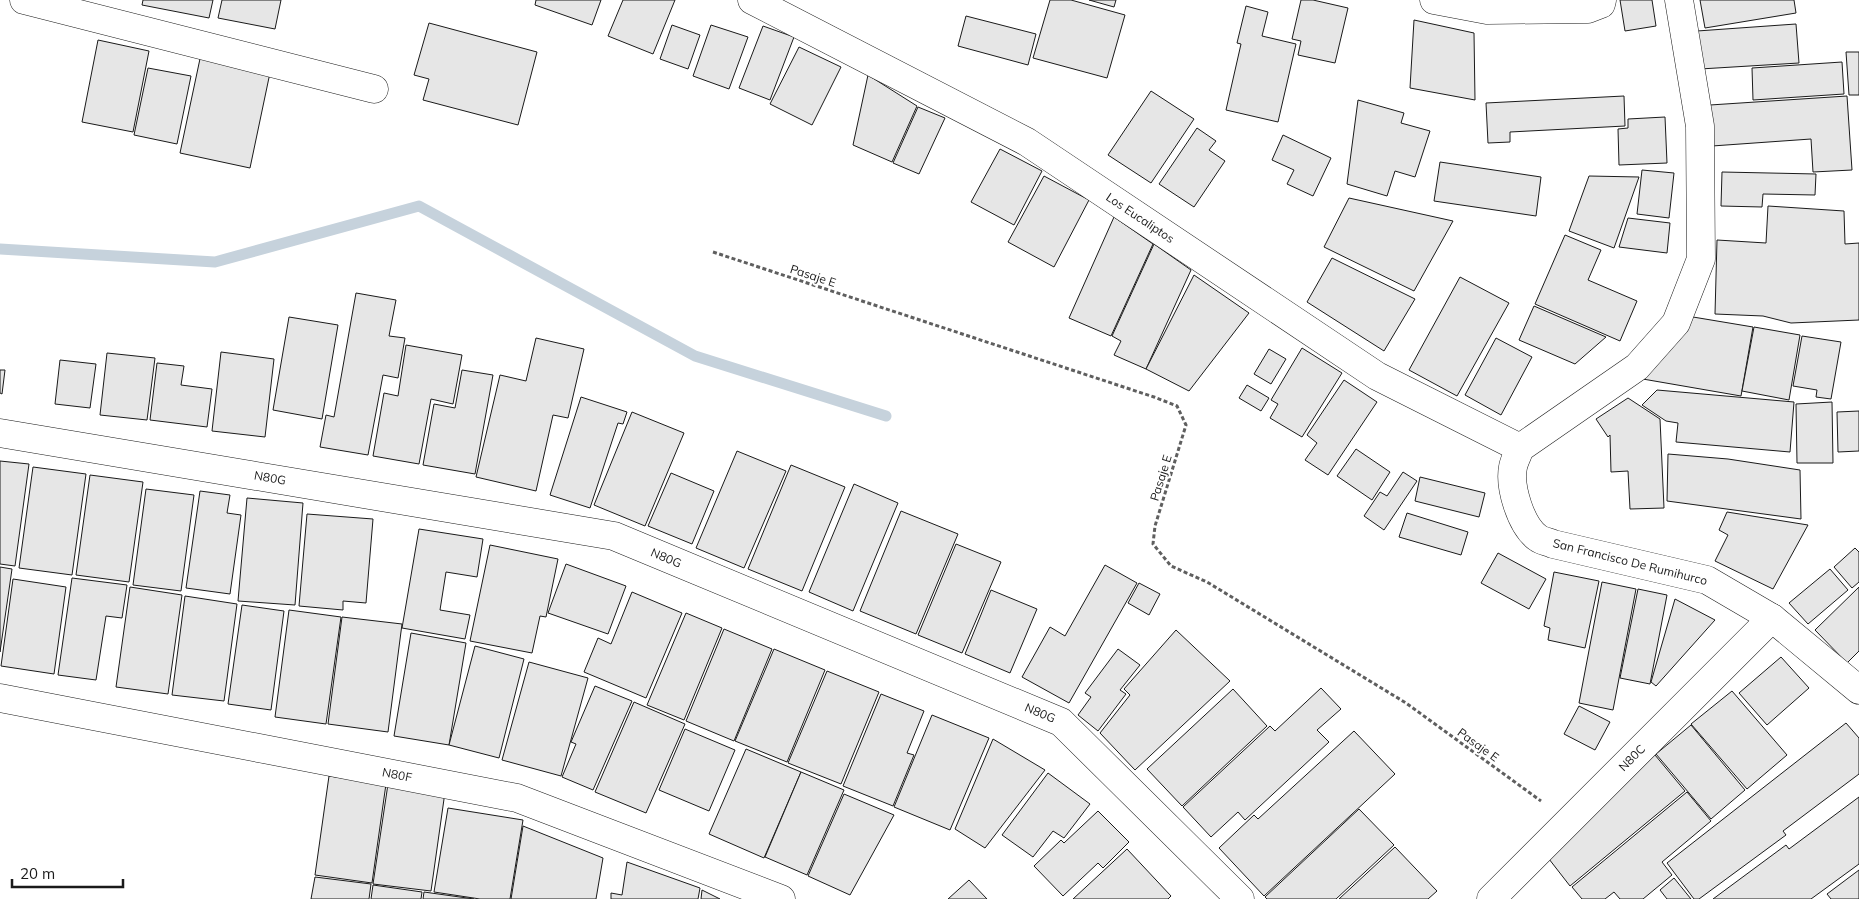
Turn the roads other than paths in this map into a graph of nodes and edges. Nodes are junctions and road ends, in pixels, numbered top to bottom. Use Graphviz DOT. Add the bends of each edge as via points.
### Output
graph roads {
  1 [pos="24,0"];
  2 [pos="752,0"];
  3 [pos="1434,0"];
  4 [pos="1602,0"];
  5 [pos="1679,0"];
  6 [pos="374,89"];
  7 [pos="0,433"];
  8 [pos="1520,448"];
  9 [pos="1772,618"];
  10 [pos="1859,690"];
  11 [pos="0,698"];
  12 [pos="781,899"];
  13 [pos="1240,899"];
  14 [pos="1491,899"];
  1 -- 6 [label="street"];
  2 -- 8 [label="street, Los Eucaliptos" via="1027,142 1377,376"];
  3 -- 4 [label="street" via="1487,10 1588,9 1601,4"];
  5 -- 8 [label="street" via="1700,126 1701,259 1676,323 1637,367"];
  7 -- 13 [label="street, N80G" via="614,536 1061,722"];
  8 -- 9 [label="street, San Francisco De Rumihurco" via="1513,467 1515,500 1539,539 1707,580"];
  9 -- 10 [label="street, San Francisco De Rumihurco"];
  9 -- 14 [label="street, N80C"];
  11 -- 12 [label="street, N80F" via="517,798"];
}
